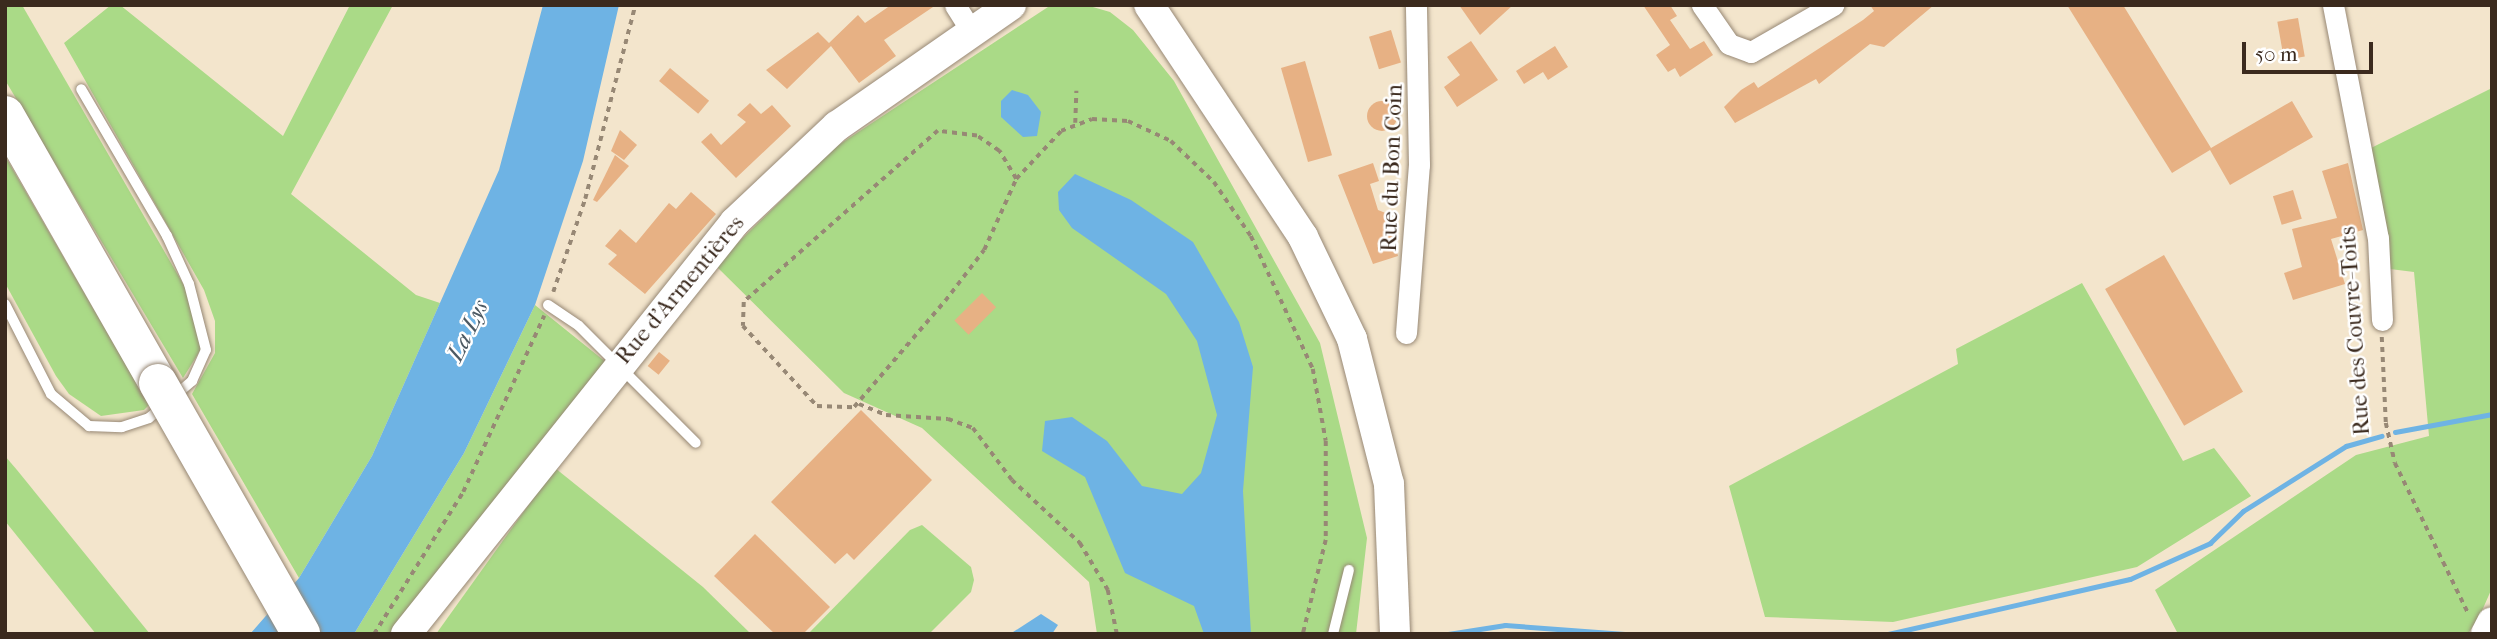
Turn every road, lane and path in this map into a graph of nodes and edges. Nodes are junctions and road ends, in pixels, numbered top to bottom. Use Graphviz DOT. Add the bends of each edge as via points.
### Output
graph roads {
  1 [pos="635,5"];
  2 [pos="955,5"];
  3 [pos="1011,5"];
  4 [pos="1149,5"];
  5 [pos="1416,5"];
  6 [pos="1702,5"];
  7 [pos="1833,5"];
  8 [pos="2333,5"];
  9 [pos="972,32"];
  10 [pos="81,89"];
  11 [pos="1076,90"];
  12 [pos="5,115"];
  13 [pos="1075,122"];
  14 [pos="1016,179"];
  15 [pos="5,304"];
  16 [pos="548,305"];
  17 [pos="2382,320"];
  18 [pos="1406,333"];
  19 [pos="619,363"];
  20 [pos="859,404"];
  21 [pos="696,443"];
  22 [pos="1349,570"];
  23 [pos="2483,626"];
  24 [pos="300,634"];
  25 [pos="373,634"];
  26 [pos="406,634"];
  27 [pos="1117,634"];
  28 [pos="1303,634"];
  29 [pos="1333,634"];
  30 [pos="1395,634"];
  1 -- 16 [label="path" via="585,199"];
  2 -- 9 [label="street"];
  3 -- 9 [label="main road, Rue d'Armentières"];
  4 -- 30 [label="main road" via="1303,237 1352,338 1389,484"];
  5 -- 18 [label="street, Rue du Bon Coin" via="1419,165"];
  6 -- 7 [label="street" via="1729,44 1751,52"];
  8 -- 17 [label="street, Rue des Couvre-Toits" via="2378,238"];
  9 -- 19 [label="main road, Rue d'Armentières" via="793,163 734,222"];
  10 -- 15 [label="lane" via="167,236 189,284 206,350 192,381 149,418 122,428 89,426 51,394"];
  11 -- 13 [label="path"];
  12 -- 24 [label="highway, bridge"];
  13 -- 14 [label="path"];
  13 -- 28 [label="path" via="1128,121 1171,141 1214,183 1291,313 1313,369 1326,440 1326,540"];
  14 -- 20 [label="path" via="984,250"];
  14 -- 20 [label="path" via="999,151 977,136 938,131 744,302 743,326 817,406"];
  16 -- 19 [label="lane"];
  16 -- 25 [label="path" via="463,492"];
  17 -- 23 [label="path, Rue des Couvre-Toits" via="2386,423 2395,463"];
  19 -- 21 [label="lane"];
  19 -- 26 [label="main road, Rue d'Armentières"];
  20 -- 27 [label="path" via="886,415 947,419 973,428 1012,480 1080,543 1108,590"];
  22 -- 29 [label="lane"];
}
